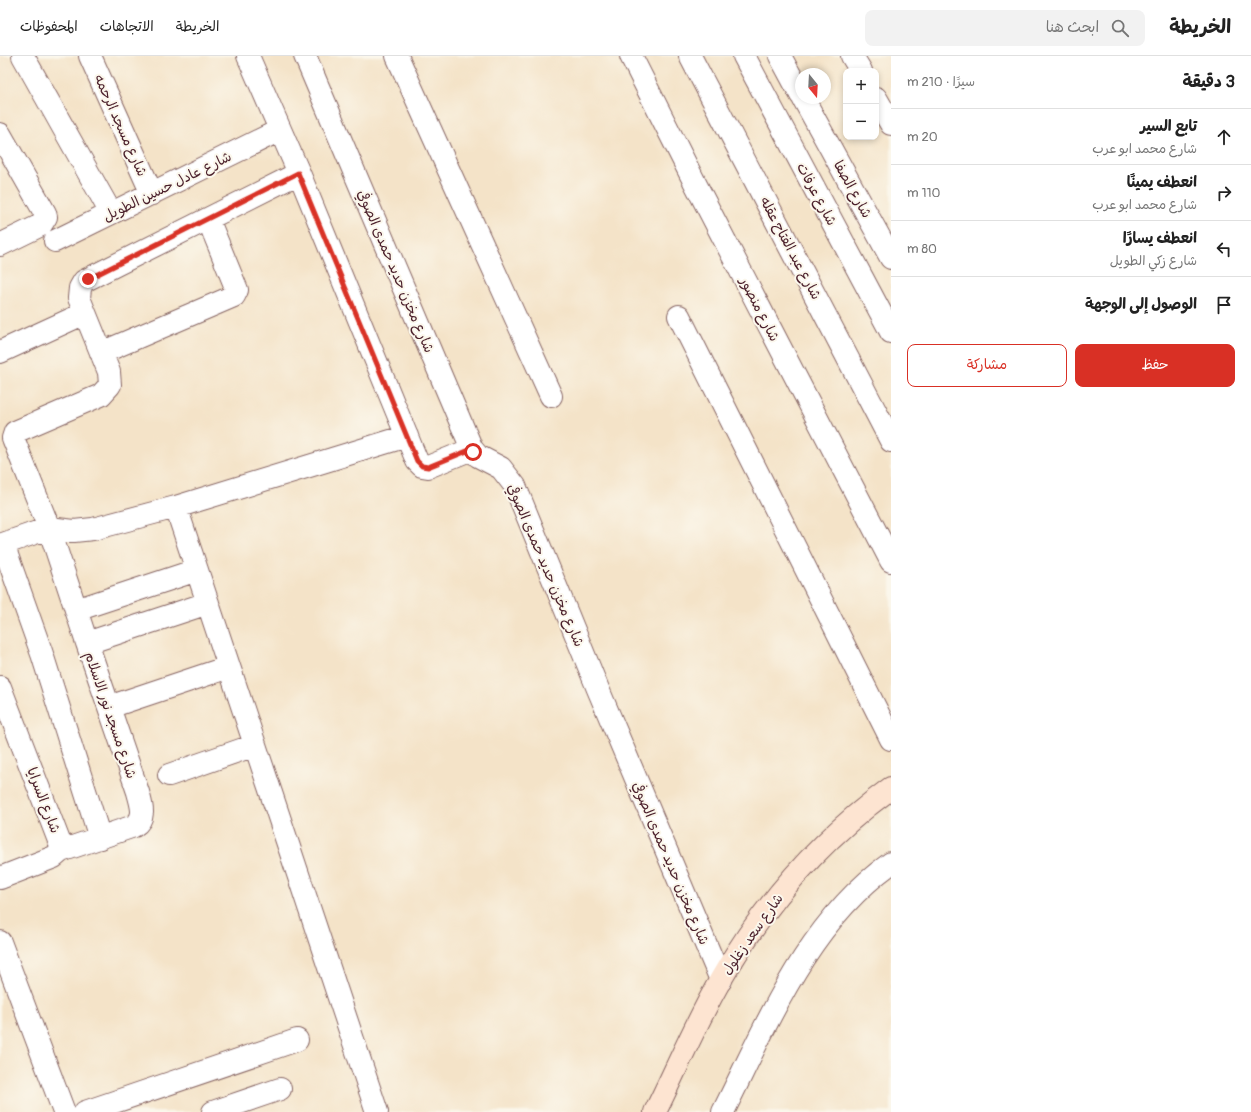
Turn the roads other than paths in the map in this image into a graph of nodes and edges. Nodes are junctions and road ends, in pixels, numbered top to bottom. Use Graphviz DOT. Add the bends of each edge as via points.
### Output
graph roads {
  1 [pos="23,56"];
  2 [pos="90,56"];
  3 [pos="248,56"];
  4 [pos="304,56"];
  5 [pos="397,56"];
  6 [pos="631,56"];
  7 [pos="690,56"];
  8 [pos="744,56"];
  9 [pos="780,56"];
  10 [pos="852,56"];
  11 [pos="859,68"];
  12 [pos="795,84"];
  13 [pos="879,103"];
  14 [pos="806,104"];
  15 [pos="891,124"];
  16 [pos="280,130"];
  17 [pos="0,134"];
  18 [pos="298,173"];
  19 [pos="152,194"];
  20 [pos="111,213"];
  21 [pos="208,219"];
  22 [pos="55,241"];
  23 [pos="0,245"];
  24 [pos="891,258"];
  25 [pos="85,313"];
  26 [pos="679,316"];
  27 [pos="891,332"];
  28 [pos="0,352"];
  29 [pos="101,353"];
  30 [pos="551,396"];
  31 [pos="407,436"];
  32 [pos="7,437"];
  33 [pos="891,441"];
  34 [pos="472,449"];
  35 [pos="176,507"];
  36 [pos="49,528"];
  37 [pos="1,544"];
  38 [pos="891,561"];
  39 [pos="197,570"];
  40 [pos="208,602"];
  41 [pos="76,610"];
  42 [pos="87,643"];
  43 [pos="229,667"];
  44 [pos="0,687"];
  45 [pos="109,707"];
  46 [pos="891,739"];
  47 [pos="256,746"];
  48 [pos="169,775"];
  49 [pos="891,788"];
  50 [pos="100,838"];
  51 [pos="61,851"];
  52 [pos="891,863"];
  53 [pos="0,878"];
  54 [pos="0,942"];
  55 [pos="721,980"];
  56 [pos="297,1040"];
  57 [pos="280,1088"];
  58 [pos="64,1112"];
  59 [pos="85,1112"];
  60 [pos="213,1112"];
  61 [pos="378,1112"];
  62 [pos="655,1112"];
  63 [pos="724,1112"];
  1 -- 20 [label="street"];
  2 -- 19 [label="street, شارع مسجد الرحمه"];
  3 -- 16 [label="street"];
  4 -- 34 [label="street, شارع مخزن حديد حمدى الصوفي"];
  5 -- 30 [label="street"];
  6 -- 38 [label="street, شارع منصور"];
  7 -- 33 [label="street, شارع عبد الفتاح عقله"];
  8 -- 27 [label="street, شارع عرفات"];
  9 -- 12 [label="street"];
  10 -- 11 [label="street"];
  13 -- 15 [label="street"];
  14 -- 24 [label="street, شارع الصفا"];
  16 -- 18 [label="street"];
  16 -- 19 [label="street, شارع عادل حسين الطويل"];
  17 -- 23 [label="street" via="46,218 41,225"];
  18 -- 21 [label="street"];
  18 -- 31 [label="street"];
  19 -- 20 [label="street, شارع عادل حسين الطويل"];
  20 -- 22 [label="street, شارع عادل حسين الطويل"];
  21 -- 25 [label="street" via="84,282 80,288 79,298"];
  21 -- 29 [label="street" via="237,290 234,296"];
  25 -- 28 [label="street"];
  25 -- 29 [label="street"];
  26 -- 46 [label="street"];
  29 -- 32 [label="street" via="111,378 107,391"];
  31 -- 34 [label="street" via="417,461 425,467"];
  31 -- 35 [label="street"];
  32 -- 36 [label="street" via="13,438"];
  34 -- 55 [label="street, شارع مخزن حديد حمدى الصوفي" via="478,456 501,468 514,486"];
  35 -- 36 [label="street" via="93,529 74,531"];
  35 -- 39 [label="street"];
  36 -- 37 [label="street"];
  36 -- 41 [label="street"];
  37 -- 50 [label="street" via="42,654"];
  39 -- 40 [label="street"];
  39 -- 41 [label="street"];
  40 -- 42 [label="street, شارع مسجد نور الاسلام"];
  40 -- 43 [label="street"];
  41 -- 42 [label="street"];
  42 -- 45 [label="street, شارع مسجد نور الاسلام"];
  43 -- 45 [label="street"];
  43 -- 47 [label="street"];
  44 -- 51 [label="street, شارع السرايا"];
  45 -- 50 [label="street, شارع مسجد نور الاسلام" via="138,792 142,814 140,821 134,826"];
  47 -- 48 [label="street"];
  47 -- 61 [label="street"];
  49 -- 55 [label="street, شارع سعد زغلول" via="837,832 804,865 770,906"];
  50 -- 51 [label="street"];
  51 -- 53 [label="street, شارع السرايا" via="54,857"];
  52 -- 63 [label="street" via="843,906 807,951"];
  54 -- 58 [label="street"];
  55 -- 62 [label="street, شارع سعد زغلول"];
  56 -- 59 [label="street"];
  57 -- 60 [label="street"];
}
